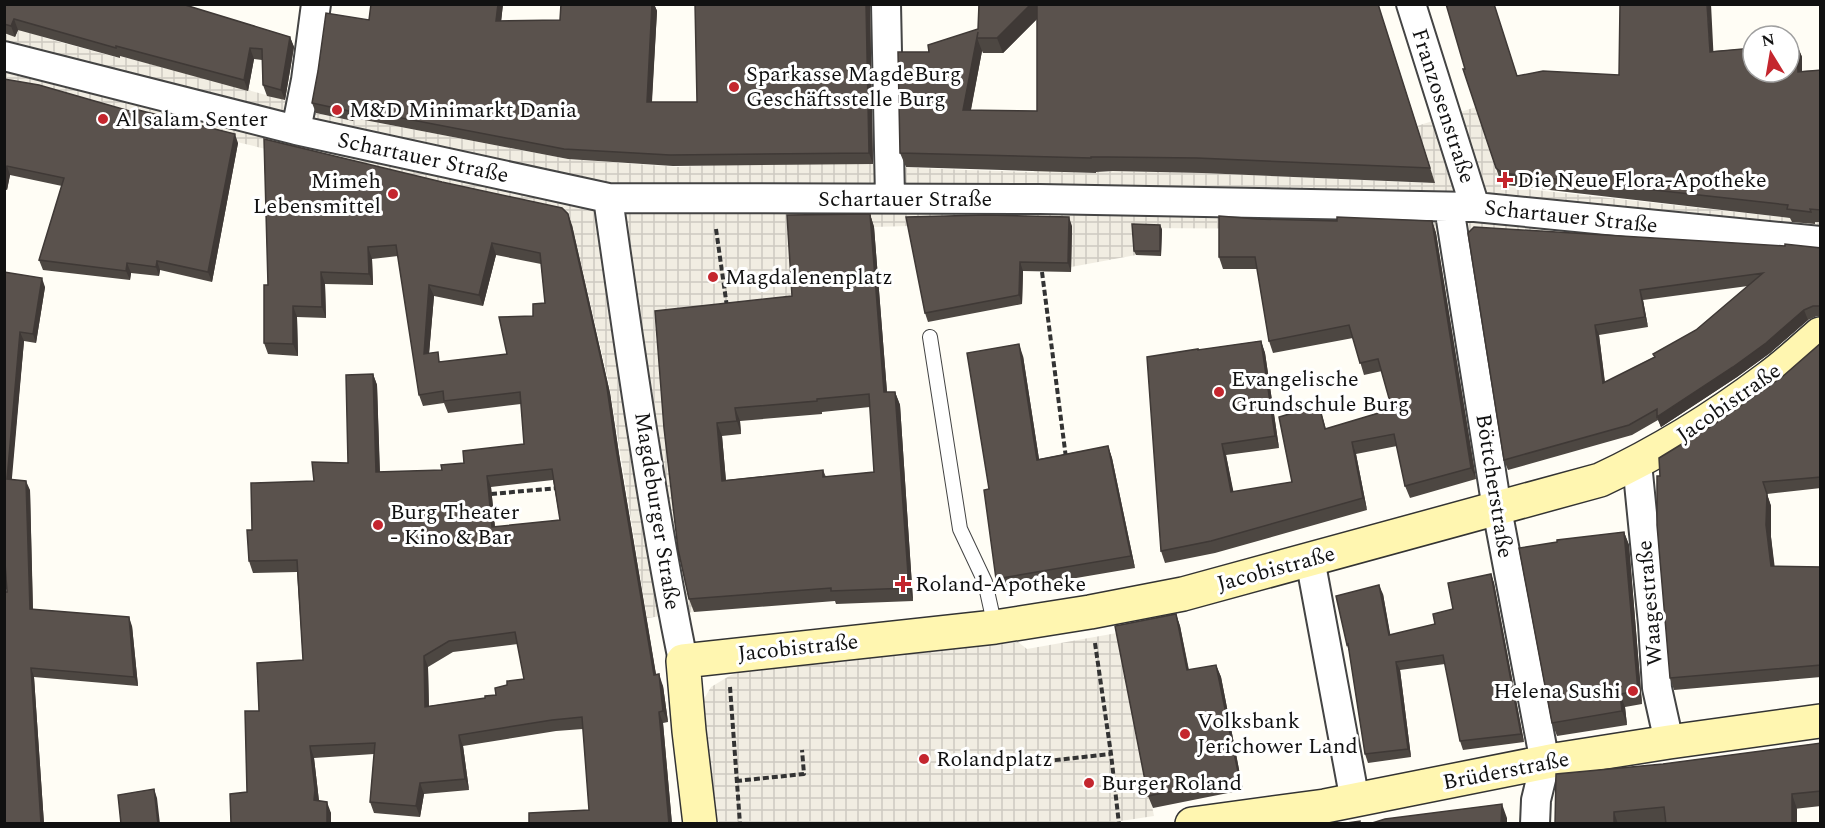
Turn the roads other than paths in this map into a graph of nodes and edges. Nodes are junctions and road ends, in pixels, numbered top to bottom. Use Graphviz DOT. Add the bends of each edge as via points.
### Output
graph roads {
  1 [pos="316,4"];
  2 [pos="886,4"];
  3 [pos="1411,4"];
  4 [pos="4,56"];
  5 [pos="296,130"];
  6 [pos="608,198"];
  7 [pos="890,198"];
  8 [pos="1462,207"];
  9 [pos="1821,241"];
  10 [pos="1821,334"];
  11 [pos="930,337"];
  12 [pos="1637,463"];
  13 [pos="1497,508"];
  14 [pos="1310,559"];
  15 [pos="995,627"];
  16 [pos="683,661"];
  17 [pos="1821,721"];
  18 [pos="1669,742"];
  19 [pos="1545,763"];
  20 [pos="1355,801"];
  21 [pos="699,824"];
  22 [pos="1192,824"];
  23 [pos="1535,824"];
  1 -- 5 [label="street"];
  2 -- 7 [label="street"];
  3 -- 8 [label="street, Franzosenstraße" via="1447,119"];
  4 -- 5 [label="street, Schartauer Straße"];
  5 -- 6 [label="street, Schartauer Straße"];
  6 -- 7 [label="street, Schartauer Straße"];
  6 -- 16 [label="street, Magdeburger Straße"];
  7 -- 8 [label="street, Schartauer Straße"];
  8 -- 9 [label="street, Schartauer Straße"];
  8 -- 13 [label="street, Böttcherstraße"];
  10 -- 12 [label="street, Jacobistraße" via="1769,378 1695,430"];
  11 -- 15 [label="lane" via="960,529 985,582"];
  12 -- 13 [label="street, Jacobistraße" via="1600,480"];
  12 -- 18 [label="street, Waagestraße" via="1657,688"];
  13 -- 14 [label="street, Jacobistraße"];
  13 -- 19 [label="street, Böttcherstraße"];
  14 -- 15 [label="street, Jacobistraße" via="1184,594"];
  14 -- 20 [label="street"];
  15 -- 16 [label="street, Jacobistraße"];
  16 -- 21 [label="street, Magdeburger Straße"];
  17 -- 18 [label="street, Brüderstraße"];
  18 -- 19 [label="street, Brüderstraße"];
  19 -- 20 [label="street, Brüderstraße"];
  19 -- 23 [label="street"];
  20 -- 22 [label="street, Brüderstraße"];
}
